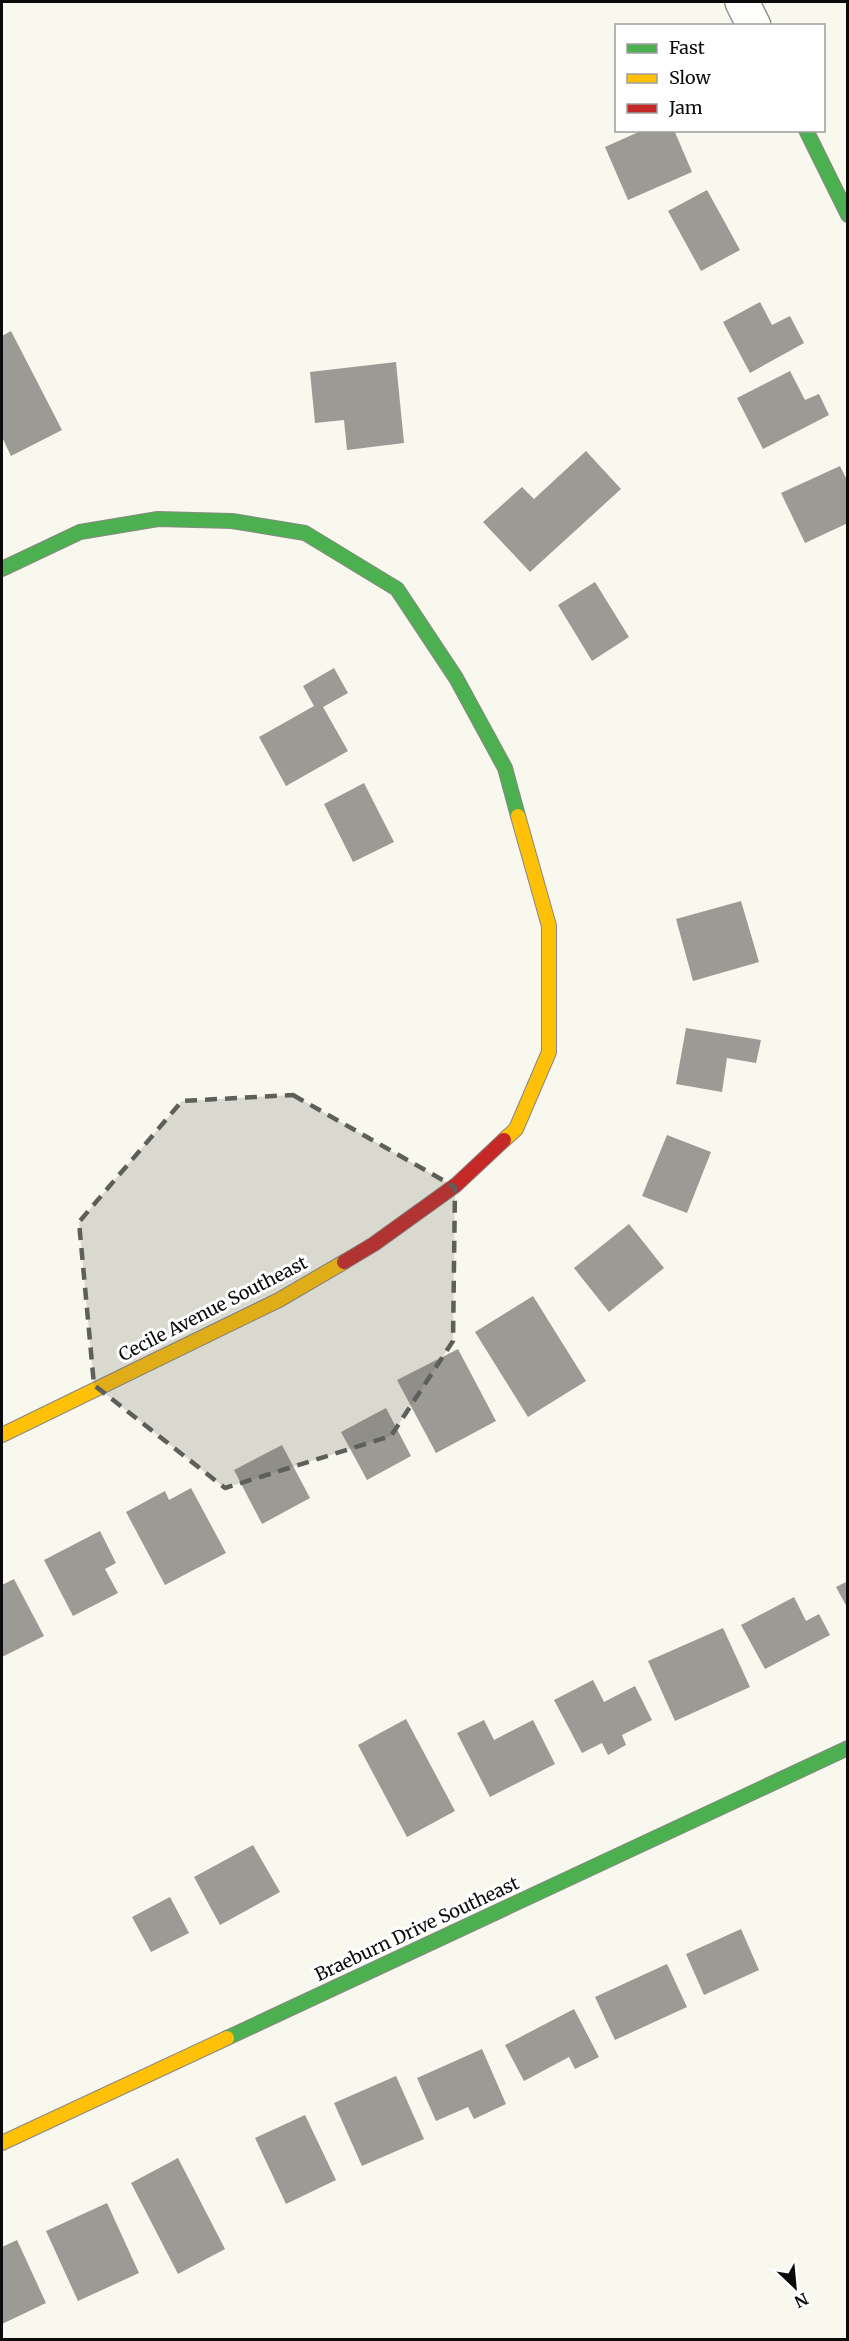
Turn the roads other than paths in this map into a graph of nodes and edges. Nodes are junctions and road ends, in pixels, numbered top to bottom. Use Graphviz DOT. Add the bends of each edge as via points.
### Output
graph roads {
  1 [pos="742,2"];
  2 [pos="753,24"];
  3 [pos="807,132"];
  4 [pos="848,215"];
  5 [pos="2,569"];
  6 [pos="2,1435"];
  7 [pos="848,1748"];
  8 [pos="2,2143"];
  1 -- 2 [label="street"];
  3 -- 4 [label="street"];
  5 -- 6 [label="street, Cecile Avenue Southeast" via="80,532 159,519 232,521 305,533 397,589 456,678 506,768 549,926 549,1052 516,1130 456,1185 374,1244 279,1300"];
  7 -- 8 [label="street, Braeburn Drive Southeast"];
}
